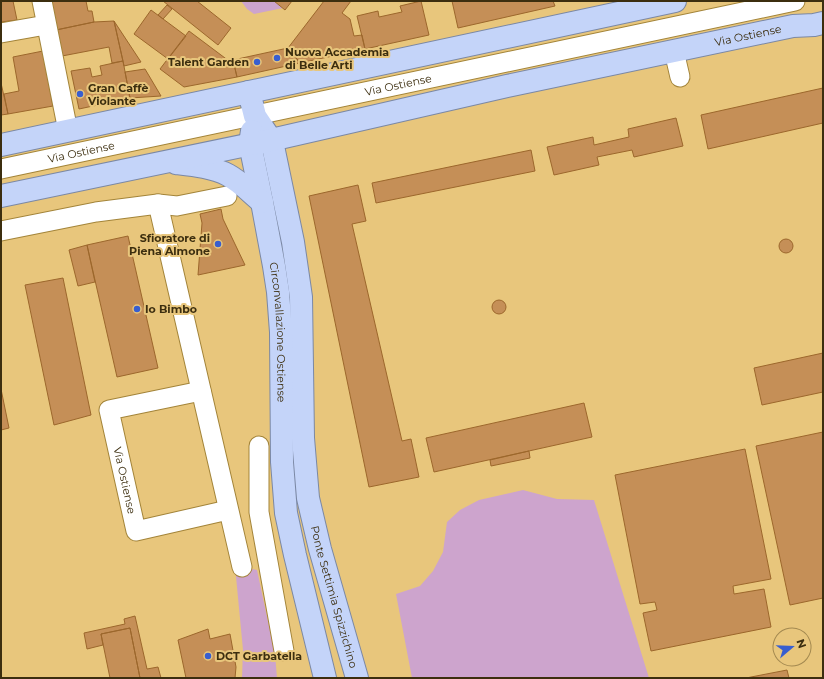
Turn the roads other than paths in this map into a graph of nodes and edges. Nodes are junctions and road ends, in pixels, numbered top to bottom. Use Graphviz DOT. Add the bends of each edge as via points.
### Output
graph roads {
  1 [pos="42,1"];
  2 [pos="675,1"];
  3 [pos="795,1"];
  4 [pos="823,23"];
  5 [pos="46,25"];
  6 [pos="1,33"];
  7 [pos="674,51"];
  8 [pos="680,77"];
  9 [pos="250,92"];
  10 [pos="179,106"];
  11 [pos="255,116"];
  12 [pos="205,126"];
  13 [pos="68,131"];
  14 [pos="260,142"];
  15 [pos="1,146"];
  16 [pos="190,156"];
  17 [pos="162,162"];
  18 [pos="1,169"];
  19 [pos="1,196"];
  20 [pos="227,196"];
  21 [pos="262,202"];
  22 [pos="158,204"];
  23 [pos="1,231"];
  24 [pos="201,391"];
  25 [pos="258,446"];
  26 [pos="228,510"];
  27 [pos="311,515"];
  28 [pos="242,567"];
  29 [pos="284,651"];
  30 [pos="325,678"];
  31 [pos="357,678"];
  1 -- 5 [label="street"];
  2 -- 9 [label="main road, Via Ostiense"];
  3 -- 11 [label="street, Via Ostiense"];
  4 -- 7 [label="main road, Via Ostiense" via="793,26"];
  5 -- 6 [label="street"];
  5 -- 13 [label="street"];
  7 -- 8 [label="street"];
  7 -- 14 [label="main road, Via Ostiense"];
  9 -- 10 [label="main road, Via Ostiense"];
  9 -- 11 [label="main road"];
  10 -- 12 [label="street" via="198,112"];
  10 -- 13 [label="main road, Via Ostiense"];
  11 -- 12 [label="street, Via Ostiense"];
  11 -- 14 [label="main road"];
  12 -- 16 [label="street" via="203,143"];
  12 -- 18 [label="street, Via Ostiense"];
  13 -- 15 [label="main road, Via Ostiense"];
  14 -- 16 [label="main road, Via Ostiense"];
  14 -- 21 [label="main road, Circonvallazione Ostiense"];
  14 -- 27 [label="main road, Circonvallazione Ostiense" via="274,150 293,242 301,297 304,468"];
  16 -- 17 [label="main road, Via Ostiense"];
  17 -- 19 [label="main road, Via Ostiense"];
  17 -- 21 [label="main road" via="218,171 237,180"];
  20 -- 22 [label="street" via="177,206"];
  21 -- 30 [label="main road, Circonvallazione Ostiense" via="274,266 281,332 282,475 288,523"];
  22 -- 23 [label="street" via="96,212"];
  22 -- 24 [label="street"];
  24 -- 26 [label="street"];
  24 -- 26 [label="street, Via Ostiense" via="109,410 136,530"];
  25 -- 29 [label="street" via="260,512"];
  26 -- 28 [label="street"];
  27 -- 31 [label="main road, Ponte Settimia Spizzichino"];
}
